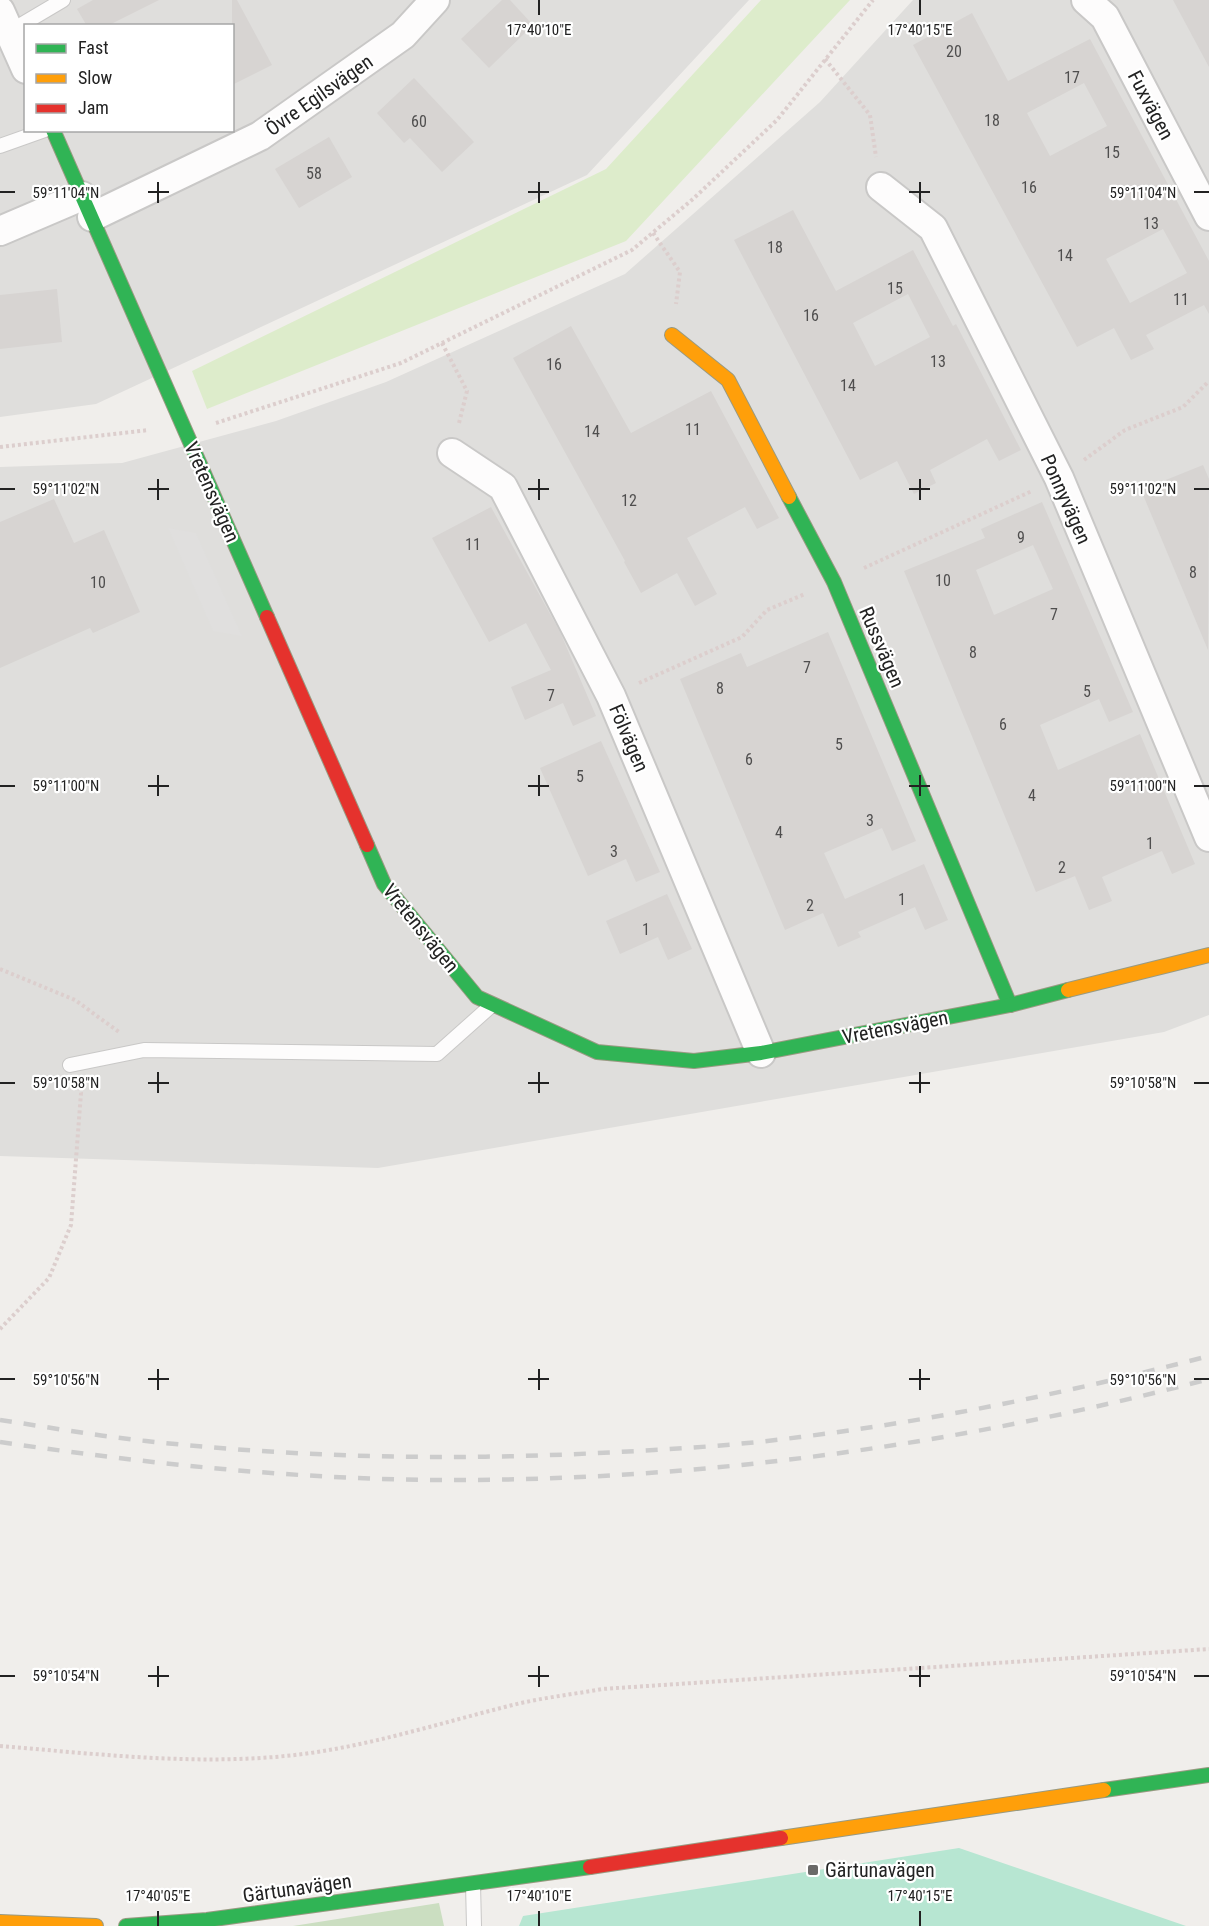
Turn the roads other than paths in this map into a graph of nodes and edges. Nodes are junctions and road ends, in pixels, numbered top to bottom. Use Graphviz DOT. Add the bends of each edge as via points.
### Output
graph roads {
  1 [pos="63,0"];
  2 [pos="435,0"];
  3 [pos="1086,0"];
  4 [pos="5,22"];
  5 [pos="24,65"];
  6 [pos="39,132"];
  7 [pos="54,132"];
  8 [pos="0,146"];
  9 [pos="881,187"];
  10 [pos="87,207"];
  11 [pos="1209,216"];
  12 [pos="0,231"];
  13 [pos="672,335"];
  14 [pos="452,453"];
  15 [pos="1209,837"];
  16 [pos="1209,955"];
  17 [pos="493,1005"];
  18 [pos="1010,1005"];
  19 [pos="761,1053"];
  20 [pos="70,1065"];
  21 [pos="1209,1775"];
  22 [pos="473,1884"];
  23 [pos="0,1922"];
  24 [pos="96,1926"];
  25 [pos="126,1926"];
  26 [pos="474,1926"];
  1 -- 4 [label="lane"];
  2 -- 10 [label="street, Övre Egilsvägen" via="403,35 260,136"];
  3 -- 11 [label="street, Fuxvägen" via="1105,17"];
  4 -- 5 [label="street"];
  6 -- 8 [label="lane"];
  7 -- 10 [label="street, Vretensvägen"];
  9 -- 15 [label="street, Ponnyvägen" via="933,228 1059,478"];
  10 -- 12 [label="street, Övre Egilsvägen"];
  10 -- 17 [label="street, Vretensvägen" via="384,884 477,997"];
  13 -- 18 [label="street, Russvägen" via="728,380 834,582"];
  14 -- 19 [label="street, Fölvägen" via="502,487 611,696"];
  16 -- 18 [label="street, Vretensvägen"];
  17 -- 19 [label="street, Vretensvägen" via="597,1052 694,1061"];
  17 -- 20 [label="lane" via="437,1054 144,1050"];
  18 -- 19 [label="street, Vretensvägen"];
  21 -- 22 [label="street, Gärtunavägen"];
  22 -- 25 [label="street, Gärtunavägen" via="207,1920"];
  22 -- 26 [label="lane"];
  23 -- 24 [label="street"];
}
